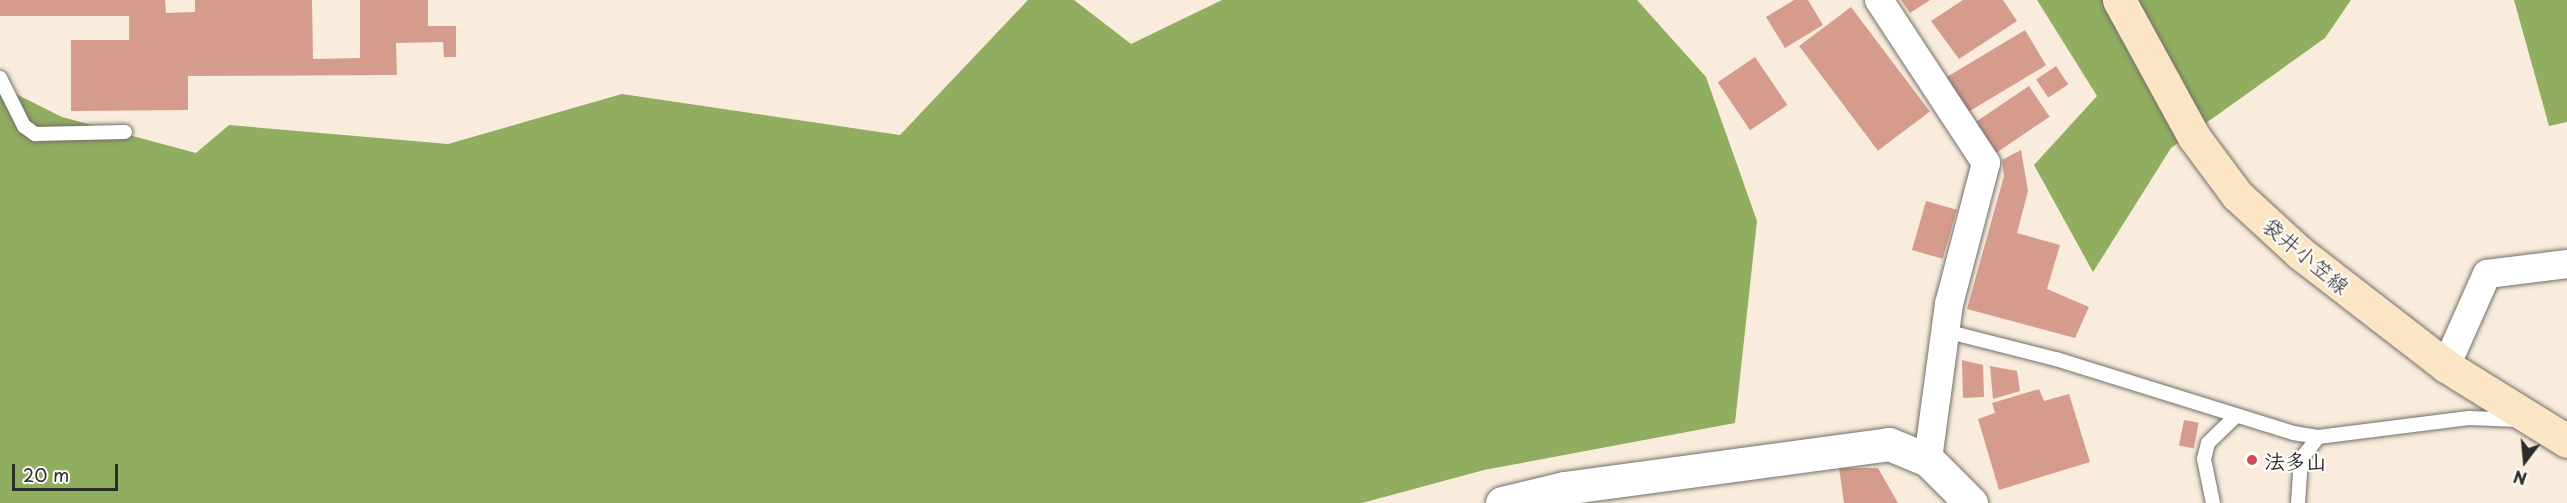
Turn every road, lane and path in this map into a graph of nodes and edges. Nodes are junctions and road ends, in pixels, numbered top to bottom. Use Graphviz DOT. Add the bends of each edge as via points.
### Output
graph roads {
  1 [pos="1879,0"];
  2 [pos="2119,0"];
  3 [pos="0,78"];
  4 [pos="125,132"];
  5 [pos="2567,264"];
  6 [pos="1949,332"];
  7 [pos="2445,366"];
  8 [pos="2236,416"];
  9 [pos="2534,421"];
  10 [pos="2318,436"];
  11 [pos="2567,441"];
  12 [pos="1928,460"];
  13 [pos="1502,503"];
  14 [pos="1971,503"];
  15 [pos="2213,503"];
  16 [pos="2298,503"];
  1 -- 6 [label="street" via="1986,163 1949,304"];
  2 -- 7 [label="main road, 袋井小笠線" via="2194,137 2237,195 2300,253"];
  3 -- 4 [label="lane" via="24,126 34,134"];
  5 -- 7 [label="street" via="2487,274"];
  6 -- 8 [label="lane" via="2056,359"];
  6 -- 12 [label="street"];
  7 -- 9 [label="main road, 袋井小笠線"];
  8 -- 10 [label="lane"];
  8 -- 15 [label="lane" via="2208,443 2204,459"];
  9 -- 10 [label="lane" via="2469,418"];
  9 -- 11 [label="main road, 袋井小笠線"];
  10 -- 16 [label="lane" via="2301,459"];
  12 -- 13 [label="street" via="1888,444 1843,446 1564,488"];
  12 -- 14 [label="street"];
}
